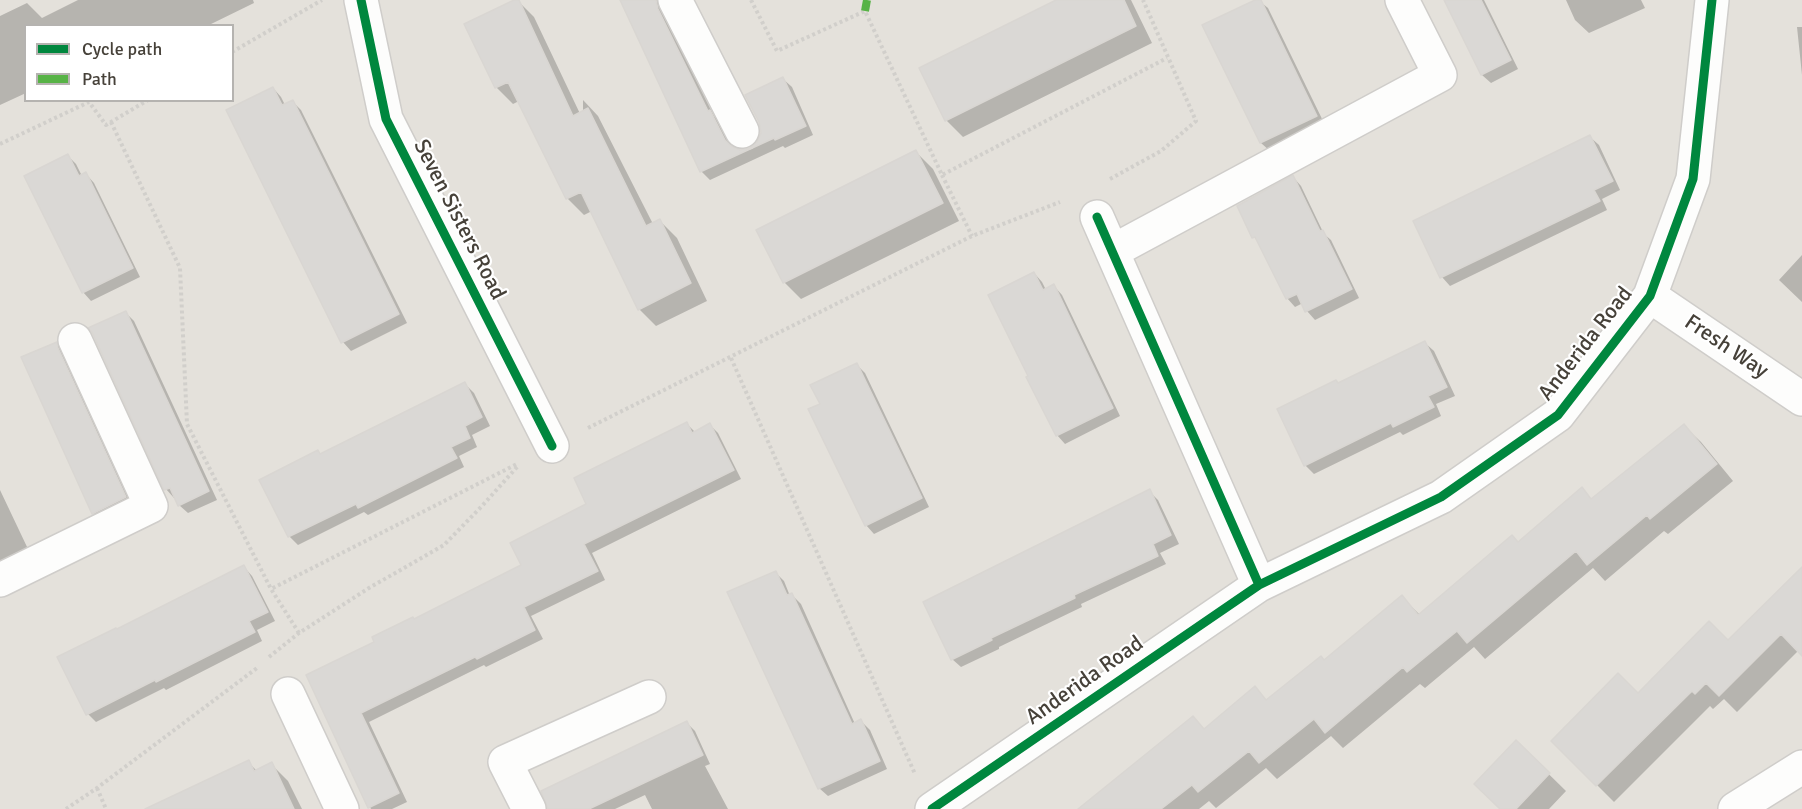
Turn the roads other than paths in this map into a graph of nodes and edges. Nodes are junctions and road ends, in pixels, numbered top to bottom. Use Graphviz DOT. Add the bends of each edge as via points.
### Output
graph roads {
  1 [pos="361,0"];
  2 [pos="675,0"];
  3 [pos="1402,0"];
  4 [pos="1712,0"];
  5 [pos="742,131"];
  6 [pos="1097,217"];
  7 [pos="1113,251"];
  8 [pos="1650,296"];
  9 [pos="75,340"];
  10 [pos="1802,399"];
  11 [pos="552,446"];
  12 [pos="0,580"];
  13 [pos="1259,585"];
  14 [pos="288,693"];
  15 [pos="649,697"];
  16 [pos="1802,767"];
  17 [pos="933,808"];
  18 [pos="342,809"];
  19 [pos="529,809"];
  20 [pos="1735,809"];
  1 -- 11 [label="street, Seven Sisters Road" via="386,119"];
  2 -- 5 [label="street"];
  3 -- 7 [label="street" via="1440,75"];
  4 -- 8 [label="street, Anderida Road" via="1693,179"];
  6 -- 7 [label="street"];
  7 -- 13 [label="street"];
  8 -- 10 [label="street, Fresh Way"];
  8 -- 13 [label="street, Anderida Road" via="1558,415 1442,498"];
  9 -- 12 [label="street" via="151,506"];
  13 -- 17 [label="street, Anderida Road"];
  14 -- 18 [label="street"];
  15 -- 19 [label="street" via="505,762"];
  16 -- 20 [label="street"];
}
